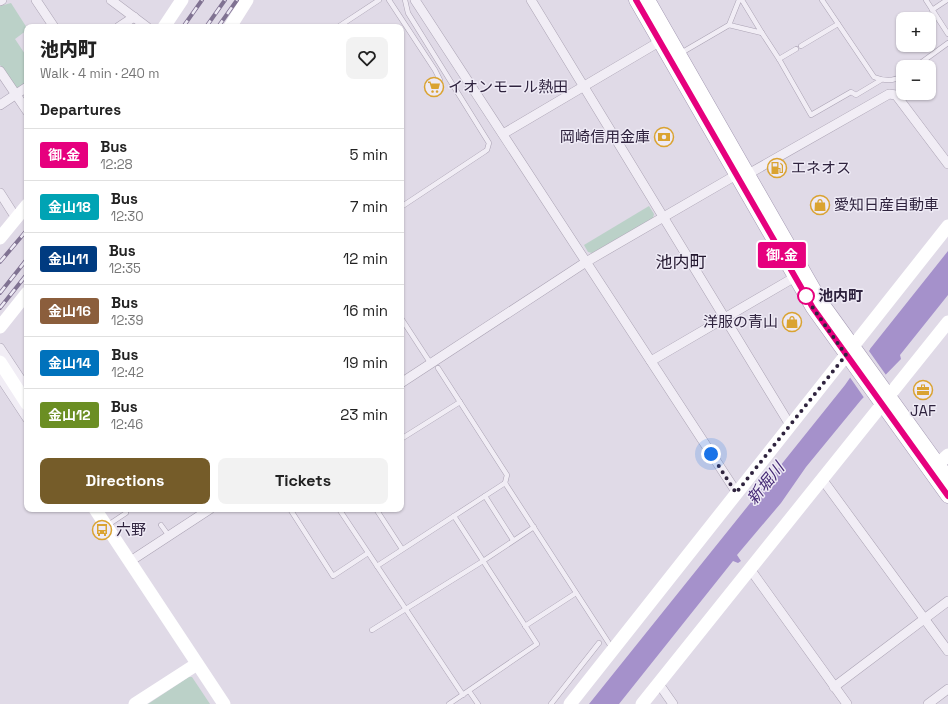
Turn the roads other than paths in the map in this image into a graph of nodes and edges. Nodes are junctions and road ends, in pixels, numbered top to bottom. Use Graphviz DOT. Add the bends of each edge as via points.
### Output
graph roads {
  1 [pos="36,0"];
  2 [pos="111,0"];
  3 [pos="182,0"];
  4 [pos="247,0"];
  5 [pos="379,0"];
  6 [pos="389,0"];
  7 [pos="405,0"];
  8 [pos="417,0"];
  9 [pos="531,0"];
  10 [pos="636,0"];
  11 [pos="648,0"];
  12 [pos="739,0"];
  13 [pos="742,0"];
  14 [pos="822,0"];
  15 [pos="926,0"];
  16 [pos="947,0"];
  17 [pos="932,10"];
  18 [pos="134,17"];
  19 [pos="52,24"];
  20 [pos="124,24"];
  21 [pos="143,24"];
  22 [pos="166,24"];
  23 [pos="232,24"];
  24 [pos="343,24"];
  25 [pos="838,24"];
  26 [pos="729,25"];
  27 [pos="762,33"];
  28 [pos="948,34"];
  29 [pos="664,39"];
  30 [pos="948,43"];
  31 [pos="801,46"];
  32 [pos="796,49"];
  33 [pos="679,54"];
  34 [pos="779,59"];
  35 [pos="925,60"];
  36 [pos="0,71"];
  37 [pos="440,80"];
  38 [pos="881,80"];
  39 [pos="896,80"];
  40 [pos="584,86"];
  41 [pos="24,89"];
  42 [pos="16,94"];
  43 [pos="0,105"];
  44 [pos="24,106"];
  45 [pos="503,134"];
  46 [pos="948,164"];
  47 [pos="741,176"];
  48 [pos="0,193"];
  49 [pos="404,205"];
  50 [pos="24,209"];
  51 [pos="663,217"];
  52 [pos="16,218"];
  53 [pos="948,226"];
  54 [pos="0,238"];
  55 [pos="586,262"];
  56 [pos="795,277"];
  57 [pos="24,297"];
  58 [pos="725,318"];
  59 [pos="404,322"];
  60 [pos="948,322"];
  61 [pos="0,326"];
  62 [pos="0,348"];
  63 [pos="852,355"];
  64 [pos="651,361"];
  65 [pos="0,362"];
  66 [pos="434,366"];
  67 [pos="0,377"];
  68 [pos="404,381"];
  69 [pos="24,384"];
  70 [pos="882,396"];
  71 [pos="24,399"];
  72 [pos="460,402"];
  73 [pos="24,413"];
  74 [pos="790,425"];
  75 [pos="404,437"];
  76 [pos="943,459"];
  77 [pos="948,478"];
  78 [pos="822,479"];
  79 [pos="505,483"];
  80 [pos="736,493"];
  81 [pos="485,496"];
  82 [pos="948,496"];
  83 [pos="97,512"];
  84 [pos="126,512"];
  85 [pos="205,512"];
  86 [pos="292,512"];
  87 [pos="340,512"];
  88 [pos="378,512"];
  89 [pos="454,516"];
  90 [pos="161,525"];
  91 [pos="106,526"];
  92 [pos="534,527"];
  93 [pos="168,536"];
  94 [pos="513,540"];
  95 [pos="402,549"];
  96 [pos="368,553"];
  97 [pos="483,561"];
  98 [pos="129,562"];
  99 [pos="377,566"];
  100 [pos="750,569"];
  101 [pos="576,593"];
  102 [pos="948,601"];
  103 [pos="405,608"];
  104 [pos="924,619"];
  105 [pos="525,626"];
  106 [pos="372,630"];
  107 [pos="600,643"];
  108 [pos="614,650"];
  109 [pos="948,651"];
  110 [pos="197,664"];
  111 [pos="659,684"];
  112 [pos="834,687"];
  113 [pos="948,689"];
  114 [pos="469,691"];
  115 [pos="463,695"];
  116 [pos="135,704"];
  117 [pos="224,704"];
  118 [pos="449,704"];
  119 [pos="478,704"];
  120 [pos="551,704"];
  121 [pos="570,704"];
  122 [pos="642,704"];
  123 [pos="673,704"];
  124 [pos="847,704"];
  125 [pos="928,704"];
  1 -- 19 [label="street"];
  2 -- 18 [label="street"];
  3 -- 22 [label="street"];
  4 -- 23 [label="street"];
  5 -- 24 [label="lane"];
  6 -- 37 [label="lane"];
  7 -- 49 [label="lane" via="408,14 489,143 487,150"];
  8 -- 45 [label="street"];
  9 -- 40 [label="street"];
  10 -- 29 [label="main road"];
  11 -- 29 [label="main road"];
  12 -- 26 [label="lane"];
  13 -- 27 [label="lane"];
  14 -- 25 [label="lane"];
  15 -- 17 [label="lane"];
  16 -- 17 [label="lane"];
  17 -- 28 [label="lane"];
  18 -- 20 [label="street"];
  18 -- 21 [label="street"];
  25 -- 31 [label="lane"];
  25 -- 38 [label="lane" via="874,77"];
  26 -- 27 [label="lane"];
  26 -- 33 [label="lane"];
  27 -- 34 [label="lane"];
  29 -- 33 [label="main road"];
  29 -- 40 [label="street"];
  29 -- 47 [label="main road"];
  30 -- 35 [label="lane"];
  32 -- 34 [label="lane"];
  33 -- 47 [label="main road"];
  34 -- 38 [label="lane" via="811,115 851,92 856,95"];
  36 -- 42 [label="street"];
  38 -- 39 [label="lane"];
  40 -- 45 [label="street"];
  40 -- 51 [label="street"];
  41 -- 42 [label="street"];
  42 -- 43 [label="street"];
  42 -- 44 [label="street"];
  45 -- 55 [label="street"];
  46 -- 47 [label="street" via="896,95 889,94"];
  47 -- 51 [label="street"];
  47 -- 56 [label="main road"];
  47 -- 63 [label="main road"];
  48 -- 52 [label="street"];
  50 -- 52 [label="street"];
  51 -- 55 [label="street"];
  51 -- 58 [label="street"];
  52 -- 54 [label="street"];
  53 -- 63 [label="street"];
  55 -- 64 [label="street"];
  55 -- 66 [label="street"];
  56 -- 58 [label="street"];
  56 -- 63 [label="main road" via="813,308"];
  57 -- 61 [label="street"];
  58 -- 64 [label="street"];
  58 -- 74 [label="street"];
  59 -- 66 [label="lane"];
  60 -- 70 [label="street"];
  62 -- 69 [label="street"];
  63 -- 70 [label="main road"];
  63 -- 74 [label="street"];
  64 -- 80 [label="street"];
  65 -- 71 [label="street"];
  66 -- 68 [label="street"];
  66 -- 72 [label="lane"];
  67 -- 73 [label="street"];
  70 -- 76 [label="main road"];
  70 -- 78 [label="street"];
  70 -- 82 [label="main road"];
  72 -- 75 [label="lane"];
  72 -- 79 [label="lane" via="507,475"];
  74 -- 80 [label="street"];
  76 -- 77 [label="main road"];
  78 -- 100 [label="street"];
  78 -- 104 [label="street"];
  79 -- 81 [label="lane"];
  79 -- 92 [label="lane"];
  80 -- 108 [label="street"];
  81 -- 89 [label="lane"];
  81 -- 94 [label="lane"];
  83 -- 91 [label="street"];
  84 -- 91 [label="lane"];
  85 -- 93 [label="street"];
  86 -- 96 [label="lane" via="333,576"];
  87 -- 96 [label="lane"];
  88 -- 95 [label="lane"];
  89 -- 95 [label="lane"];
  89 -- 97 [label="lane"];
  90 -- 93 [label="lane"];
  91 -- 98 [label="street"];
  92 -- 94 [label="lane"];
  92 -- 101 [label="lane"];
  93 -- 98 [label="street"];
  94 -- 97 [label="lane"];
  95 -- 99 [label="lane"];
  96 -- 99 [label="lane"];
  97 -- 103 [label="lane"];
  97 -- 105 [label="lane"];
  98 -- 110 [label="street"];
  99 -- 103 [label="lane"];
  100 -- 111 [label="street"];
  100 -- 112 [label="street"];
  101 -- 105 [label="lane"];
  101 -- 108 [label="lane"];
  102 -- 104 [label="street"];
  103 -- 106 [label="lane"];
  103 -- 115 [label="lane"];
  104 -- 109 [label="street"];
  104 -- 112 [label="street"];
  105 -- 114 [label="lane" via="537,644"];
  107 -- 120 [label="lane"];
  108 -- 121 [label="street"];
  110 -- 116 [label="street"];
  110 -- 117 [label="street"];
  111 -- 122 [label="street"];
  111 -- 123 [label="street"];
  112 -- 124 [label="street"];
  113 -- 125 [label="street"];
  114 -- 115 [label="lane"];
  114 -- 119 [label="lane"];
  115 -- 118 [label="lane"];
}
